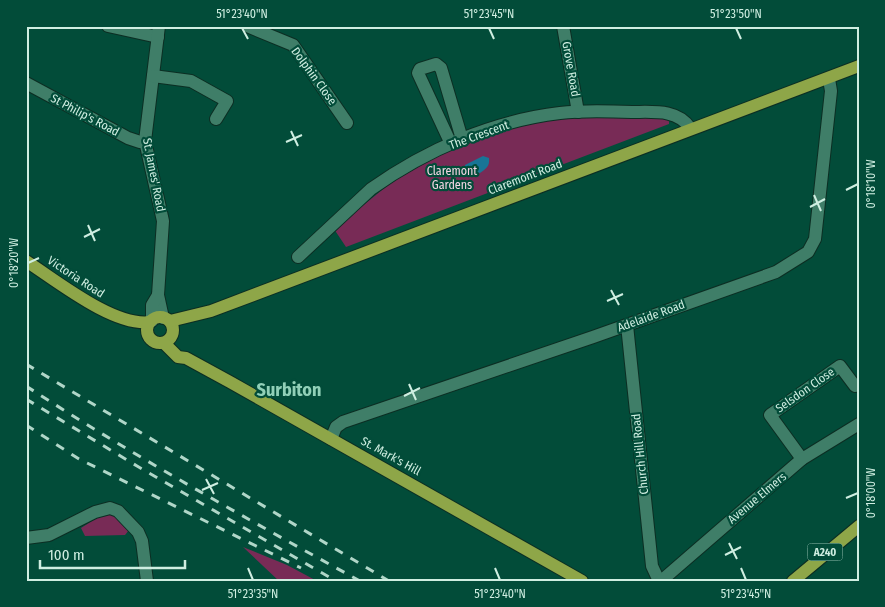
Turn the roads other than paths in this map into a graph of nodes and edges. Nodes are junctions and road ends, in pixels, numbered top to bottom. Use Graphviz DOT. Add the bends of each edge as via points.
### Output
graph roads {
  1 [pos="108,26"];
  2 [pos="247,26"];
  3 [pos="563,26"];
  4 [pos="158,32"];
  5 [pos="859,66"];
  6 [pos="153,76"];
  7 [pos="829,79"];
  8 [pos="26,83"];
  9 [pos="578,112"];
  10 [pos="216,119"];
  11 [pos="347,123"];
  12 [pos="690,128"];
  13 [pos="145,141"];
  14 [pos="457,142"];
  15 [pos="298,257"];
  16 [pos="26,261"];
  17 [pos="627,325"];
  18 [pos="161,329"];
  19 [pos="855,386"];
  20 [pos="859,424"];
  21 [pos="331,439"];
  22 [pos="802,459"];
  23 [pos="859,526"];
  24 [pos="26,538"];
  25 [pos="148,581"];
  26 [pos="582,581"];
  27 [pos="660,581"];
  28 [pos="794,581"];
  1 -- 4 [label="street"];
  2 -- 11 [label="street, Dolphin Close" via="293,45"];
  3 -- 9 [label="street, Grove Road"];
  4 -- 6 [label="street, St. James' Road"];
  5 -- 7 [label="main road, Claremont Road"];
  6 -- 10 [label="street" via="191,81 227,101"];
  6 -- 13 [label="street, St. James' Road"];
  7 -- 12 [label="main road, Claremont Road"];
  7 -- 17 [label="street, Adelaide Road" via="831,91 815,239 808,252 776,272"];
  8 -- 13 [label="street, St Philip's Road" via="128,138"];
  9 -- 12 [label="street, The Crescent" via="671,113 682,118"];
  9 -- 14 [label="street, The Crescent" via="532,117"];
  12 -- 18 [label="main road, Claremont Road"];
  13 -- 18 [label="street, St. James' Road" via="163,221 158,295 152,306"];
  14 -- 14 [label="street" via="418,73 420,69 436,64 441,68"];
  14 -- 15 [label="street, The Crescent" via="405,166 365,194"];
  16 -- 18 [label="main road, Victoria Road" via="137,333"];
  17 -- 21 [label="street, Adelaide Road" via="343,422 336,427"];
  17 -- 27 [label="street, Church Hill Road" via="652,566"];
  18 -- 21 [label="main road, St. Mark's Hill" via="178,357 186,358"];
  19 -- 22 [label="street, Selsdon Close" via="840,366 770,415"];
  20 -- 22 [label="street, Avenue Elmers"];
  21 -- 26 [label="main road, St. Mark's Hill"];
  22 -- 27 [label="street, Avenue Elmers"];
  23 -- 28 [label="main road, A240"];
  24 -- 25 [label="street" via="49,535 103,508 110,508 118,511 138,532"];
}
